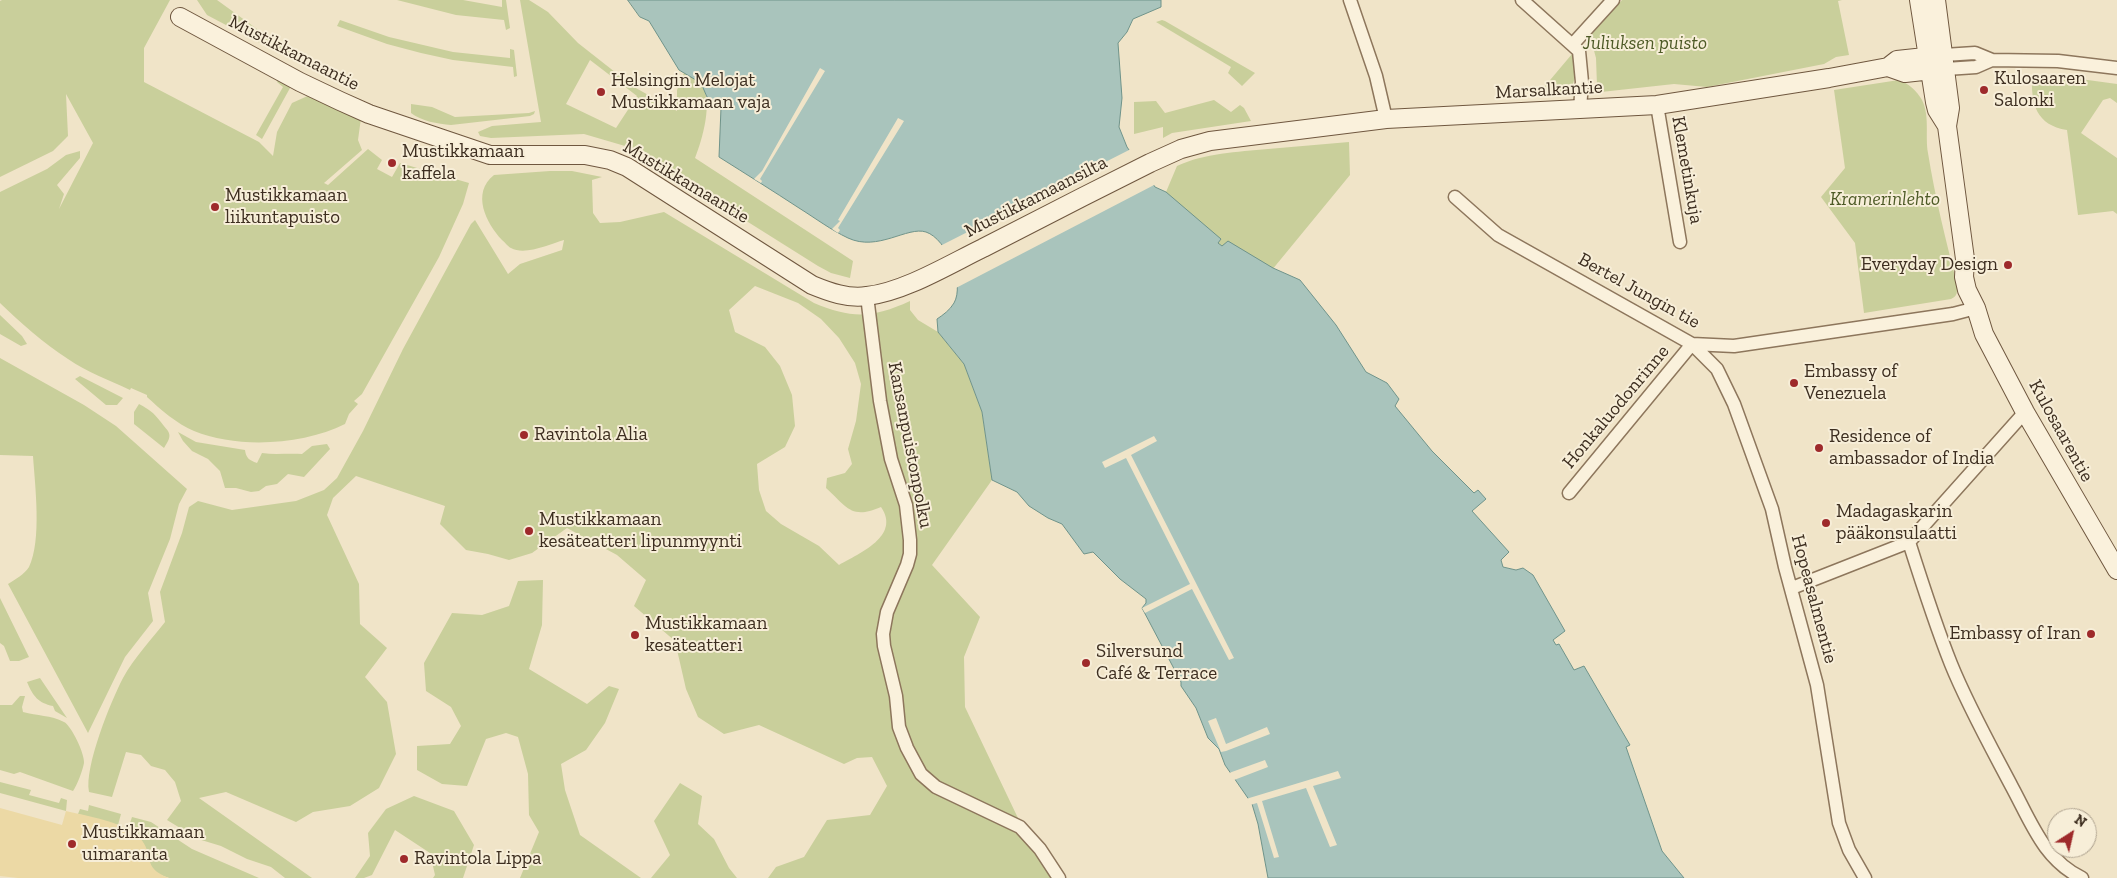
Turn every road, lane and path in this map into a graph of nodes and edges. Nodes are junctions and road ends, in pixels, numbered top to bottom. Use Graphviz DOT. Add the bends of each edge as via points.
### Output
graph roads {
  1 [pos="1350,0"];
  2 [pos="1522,0"];
  3 [pos="1613,0"];
  4 [pos="1919,0"];
  5 [pos="1936,0"];
  6 [pos="180,17"];
  7 [pos="1573,44"];
  8 [pos="1937,62"];
  9 [pos="2117,68"];
  10 [pos="1656,105"];
  11 [pos="1580,109"];
  12 [pos="1386,119"];
  13 [pos="1150,163"];
  14 [pos="1455,197"];
  15 [pos="1680,242"];
  16 [pos="942,269"];
  17 [pos="867,296"];
  18 [pos="1976,308"];
  19 [pos="1692,344"];
  20 [pos="2025,412"];
  21 [pos="1569,493"];
  22 [pos="1909,542"];
  23 [pos="2117,570"];
  24 [pos="1792,588"];
  25 [pos="1059,878"];
  26 [pos="1865,878"];
  27 [pos="2082,878"];
  1 -- 12 [label="street" via="1376,76"];
  2 -- 7 [label="street"];
  3 -- 7 [label="street"];
  4 -- 8 [label="street, Kulosaarentie"];
  5 -- 8 [label="street, Kulosaarentie"];
  6 -- 17 [label="street, Mustikkamaantie" via="340,102 490,156 585,155 610,160 627,167 812,285 845,295"];
  7 -- 11 [label="street" via="1581,55"];
  8 -- 9 [label="street" via="1975,53 1992,60 2058,61"];
  8 -- 10 [label="street, Marsalkantie" via="1897,60 1888,67 1810,82"];
  8 -- 18 [label="street, Kulosaarentie" via="1937,110 1947,126 1966,290"];
  10 -- 11 [label="street, Marsalkantie"];
  10 -- 15 [label="street, Klemetinkuja"];
  11 -- 12 [label="street, Marsalkantie"];
  12 -- 13 [label="street, Marsalkantie" via="1210,141"];
  13 -- 16 [label="street, Mustikkamaansilta"];
  14 -- 19 [label="street, Bertel Jungin tie" via="1498,235"];
  16 -- 17 [label="street, Mustikkamaantie"];
  17 -- 25 [label="street, Kansanpuistonpolku" via="880,401 891,460 906,505 910,540 909,559 887,612 883,634 899,727 921,774 936,787 1020,827 1040,849"];
  18 -- 19 [label="street, Bertel Jungin tie" via="1734,346"];
  18 -- 20 [label="street, Kulosaarentie" via="1984,334"];
  19 -- 21 [label="street, Honkaluodonrinne"];
  19 -- 24 [label="street, Hopeasalmentie" via="1717,368 1738,412 1772,510"];
  20 -- 22 [label="street"];
  20 -- 23 [label="street, Kulosaarentie"];
  22 -- 24 [label="street"];
  22 -- 27 [label="street" via="1952,666 1988,742 2042,841 2058,863"];
  24 -- 26 [label="street, Hopeasalmentie" via="1817,685 1839,823"];
}
